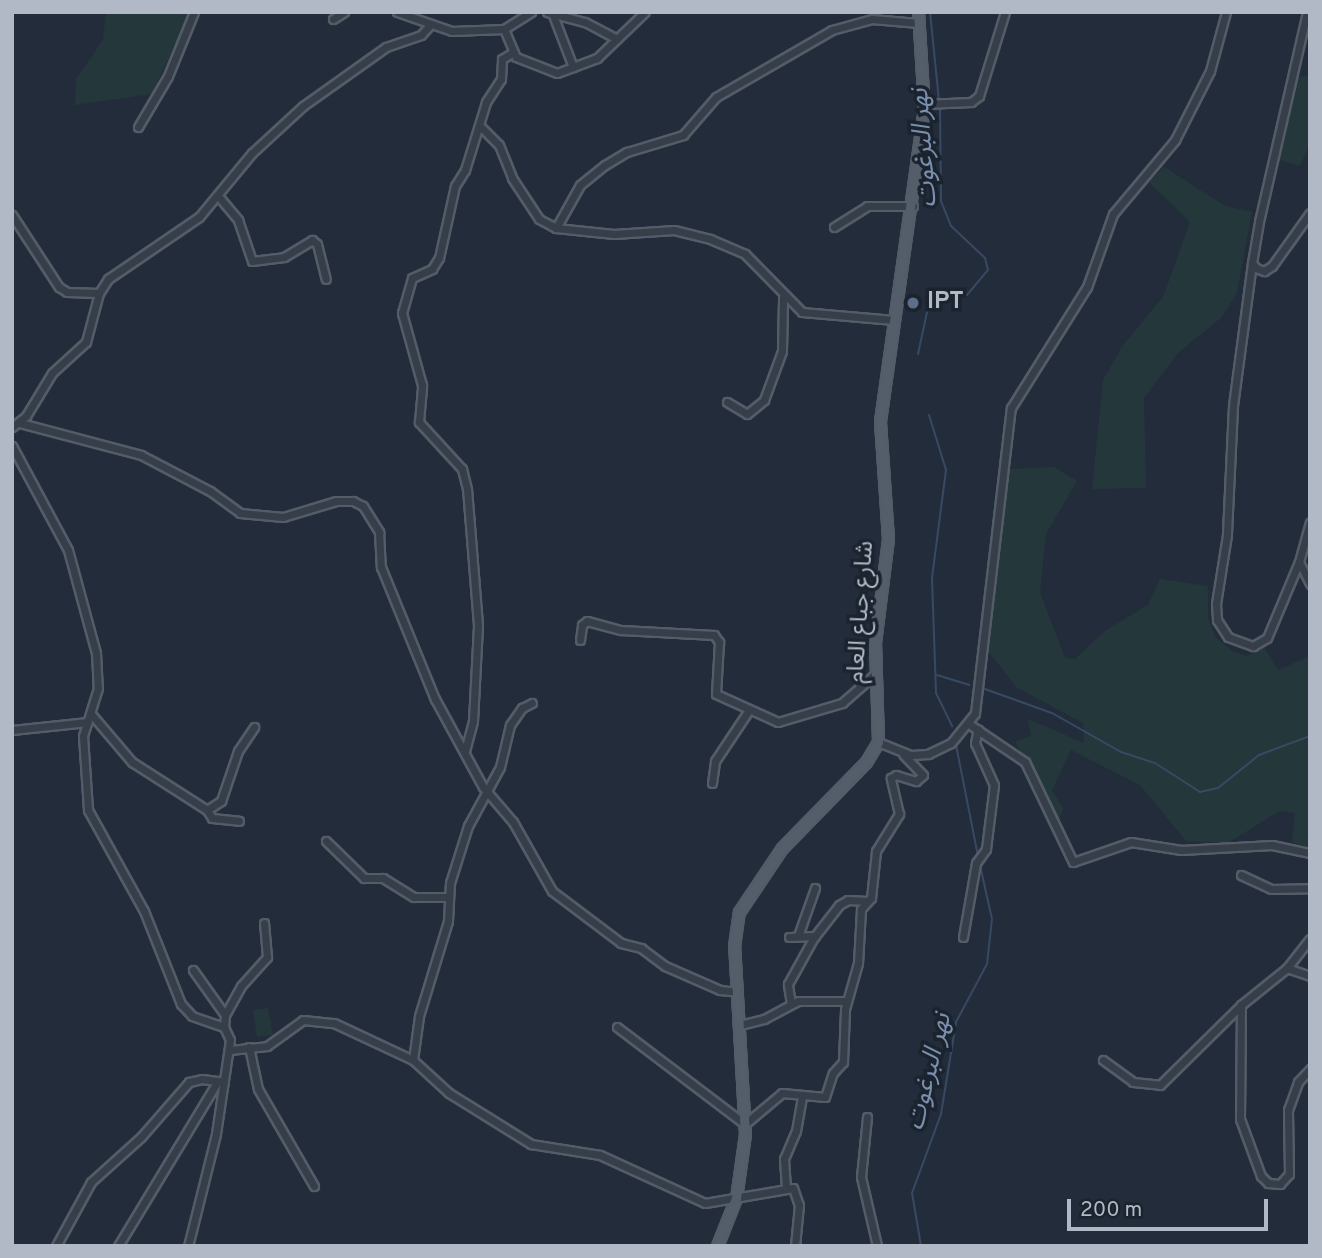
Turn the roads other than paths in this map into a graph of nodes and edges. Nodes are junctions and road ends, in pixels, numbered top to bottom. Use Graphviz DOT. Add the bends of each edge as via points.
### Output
graph roads {
  1 [pos="194,12"];
  2 [pos="344,12"];
  3 [pos="397,12"];
  4 [pos="531,12"];
  5 [pos="645,12"];
  6 [pos="1005,12"];
  7 [pos="1226,12"];
  8 [pos="1307,12"];
  9 [pos="406,13"];
  10 [pos="550,13"];
  11 [pos="918,17"];
  12 [pos="333,19"];
  13 [pos="430,26"];
  14 [pos="504,29"];
  15 [pos="617,39"];
  16 [pos="512,54"];
  17 [pos="573,68"];
  18 [pos="924,104"];
  19 [pos="138,127"];
  20 [pos="481,127"];
  21 [pos="219,197"];
  22 [pos="913,206"];
  23 [pos="1310,213"];
  24 [pos="12,215"];
  25 [pos="556,228"];
  26 [pos="834,228"];
  27 [pos="1252,262"];
  28 [pos="326,279"];
  29 [pos="99,293"];
  30 [pos="783,297"];
  31 [pos="894,320"];
  32 [pos="727,402"];
  33 [pos="16,425"];
  34 [pos="12,446"];
  35 [pos="1310,522"];
  36 [pos="1299,562"];
  37 [pos="1310,584"];
  38 [pos="580,640"];
  39 [pos="874,675"];
  40 [pos="532,703"];
  41 [pos="749,710"];
  42 [pos="90,719"];
  43 [pos="969,724"];
  44 [pos="254,727"];
  45 [pos="978,729"];
  46 [pos="12,730"];
  47 [pos="878,742"];
  48 [pos="465,751"];
  49 [pos="900,752"];
  50 [pos="712,783"];
  51 [pos="487,792"];
  52 [pos="206,810"];
  53 [pos="239,821"];
  54 [pos="326,841"];
  55 [pos="1310,853"];
  56 [pos="1241,875"];
  57 [pos="815,887"];
  58 [pos="1310,888"];
  59 [pos="447,897"];
  60 [pos="868,901"];
  61 [pos="264,923"];
  62 [pos="798,936"];
  63 [pos="789,937"];
  64 [pos="814,937"];
  65 [pos="963,937"];
  66 [pos="1310,939"];
  67 [pos="1287,968"];
  68 [pos="193,970"];
  69 [pos="1310,976"];
  70 [pos="738,992"];
  71 [pos="846,1001"];
  72 [pos="791,1004"];
  73 [pos="1241,1005"];
  74 [pos="225,1014"];
  75 [pos="740,1025"];
  76 [pos="224,1027"];
  77 [pos="617,1027"];
  78 [pos="249,1047"];
  79 [pos="229,1050"];
  80 [pos="413,1060"];
  81 [pos="1103,1060"];
  82 [pos="1310,1069"];
  83 [pos="221,1082"];
  84 [pos="802,1096"];
  85 [pos="867,1117"];
  86 [pos="745,1124"];
  87 [pos="314,1186"];
  88 [pos="786,1188"];
  89 [pos="736,1198"];
  90 [pos="717,1204"];
  91 [pos="731,1213"];
  92 [pos="56,1246"];
  93 [pos="118,1246"];
  94 [pos="188,1246"];
  95 [pos="717,1246"];
  96 [pos="795,1246"];
  97 [pos="877,1246"];
  1 -- 19 [label="street" via="168,76"];
  2 -- 12 [label="street"];
  3 -- 9 [label="street"];
  4 -- 14 [label="street"];
  5 -- 15 [label="street"];
  6 -- 18 [label="street" via="979,96 971,102"];
  7 -- 43 [label="street" via="1210,71 1175,140 1113,214 1087,287 1011,408 981,635 978,695"];
  8 -- 27 [label="street"];
  9 -- 13 [label="street"];
  10 -- 15 [label="street" via="584,22"];
  10 -- 17 [label="street"];
  11 -- 18 [label="main road, شارع جباع العام"];
  11 -- 25 [label="street" via="873,19 832,30 758,77 716,97 683,135 611,161 580,185"];
  13 -- 14 [label="street" via="452,31"];
  13 -- 21 [label="street" via="421,35 386,47 293,114 252,153"];
  14 -- 16 [label="street"];
  15 -- 17 [label="street" via="597,58"];
  16 -- 17 [label="street" via="553,72"];
  16 -- 20 [label="street" via="502,59 501,79 486,102"];
  18 -- 22 [label="main road, شارع جباع العام"];
  20 -- 25 [label="street" via="499,145 512,178 539,219"];
  20 -- 48 [label="street" via="455,186 439,258 432,269 412,278 402,317 421,380 419,422 462,468 467,489 478,625 474,721"];
  21 -- 28 [label="street" via="238,220 251,261 284,257 312,240"];
  21 -- 29 [label="street" via="169,242 108,279"];
  22 -- 26 [label="street" via="867,206"];
  22 -- 31 [label="main road, شارع جباع العام"];
  23 -- 27 [label="street" via="1268,269 1259,271"];
  24 -- 29 [label="street" via="63,290"];
  25 -- 30 [label="street" via="614,234 674,230 710,239 749,257"];
  27 -- 36 [label="street" via="1233,406 1227,535 1216,604 1217,620 1228,637 1249,646 1265,640"];
  29 -- 33 [label="street" via="86,342 52,373"];
  30 -- 31 [label="street" via="809,314"];
  30 -- 32 [label="street" via="782,351 764,400 747,414"];
  31 -- 39 [label="main road, شارع جباع العام" via="880,421 888,539"];
  33 -- 48 [label="street" via="141,455 204,487 240,513 283,517 336,501 359,503 379,532 383,572 430,687"];
  34 -- 42 [label="street" via="72,562 99,668"];
  35 -- 36 [label="street"];
  36 -- 37 [label="street"];
  38 -- 41 [label="street" via="587,621 621,630 712,635 719,642 714,692"];
  39 -- 41 [label="street" via="842,703 784,722"];
  39 -- 47 [label="main road, شارع جباع العام"];
  40 -- 51 [label="street" via="510,724 500,767"];
  41 -- 50 [label="street" via="715,761"];
  42 -- 46 [label="street"];
  42 -- 52 [label="street" via="132,762"];
  42 -- 76 [label="street" via="83,747 89,810 144,911 181,1004 192,1016"];
  43 -- 45 [label="street"];
  43 -- 49 [label="street" via="936,751 919,755"];
  44 -- 52 [label="street" via="238,751 221,802"];
  45 -- 55 [label="street" via="1025,762 1073,862 1131,842 1181,850 1272,845"];
  45 -- 65 [label="street" via="975,743 994,785 985,851 977,860"];
  47 -- 49 [label="street"];
  47 -- 70 [label="main road" via="871,757 819,806 751,889 735,929"];
  48 -- 51 [label="street"];
  49 -- 60 [label="street" via="923,775 915,781 896,775 891,778 899,814 876,851"];
  51 -- 59 [label="street" via="468,826"];
  51 -- 70 [label="street" via="513,822 545,881 562,902 665,967 720,990"];
  52 -- 53 [label="street" via="212,818"];
  54 -- 59 [label="street" via="363,878 383,878 414,897"];
  56 -- 58 [label="street" via="1270,889"];
  57 -- 62 [label="street"];
  59 -- 80 [label="street" via="448,921 419,1016"];
  60 -- 64 [label="street" via="848,900 839,905"];
  60 -- 71 [label="street" via="861,909 858,963"];
  61 -- 74 [label="street" via="267,957 242,984"];
  62 -- 63 [label="street"];
  62 -- 64 [label="street"];
  64 -- 72 [label="street" via="788,984"];
  66 -- 67 [label="street"];
  67 -- 69 [label="street"];
  67 -- 73 [label="street"];
  68 -- 74 [label="street"];
  70 -- 75 [label="main road"];
  71 -- 72 [label="street"];
  71 -- 84 [label="street" via="843,1062 833,1073 825,1097"];
  72 -- 75 [label="street" via="764,1019"];
  73 -- 81 [label="street" via="1160,1085 1133,1082"];
  73 -- 82 [label="street" via="1240,1119 1261,1176 1268,1183 1280,1184 1289,1174 1288,1110 1298,1082"];
  74 -- 76 [label="street"];
  75 -- 86 [label="main road"];
  76 -- 79 [label="street"];
  77 -- 86 [label="street"];
  78 -- 79 [label="street"];
  78 -- 80 [label="street" via="267,1045 303,1020 318,1018"];
  78 -- 87 [label="street" via="258,1089"];
  79 -- 83 [label="street"];
  80 -- 90 [label="street" via="449,1093 531,1144 600,1155 676,1193"];
  83 -- 92 [label="street" via="189,1082 141,1137 107,1165 74,1206"];
  83 -- 93 [label="street"];
  83 -- 94 [label="street" via="204,1190"];
  84 -- 86 [label="street" via="779,1095"];
  84 -- 88 [label="street" via="785,1160"];
  85 -- 97 [label="street" via="863,1192"];
  86 -- 89 [label="main road"];
  88 -- 89 [label="street"];
  88 -- 96 [label="street" via="795,1190 799,1205"];
  89 -- 90 [label="street"];
  89 -- 91 [label="main road"];
  90 -- 91 [label="street"];
  91 -- 95 [label="main road"];
}
